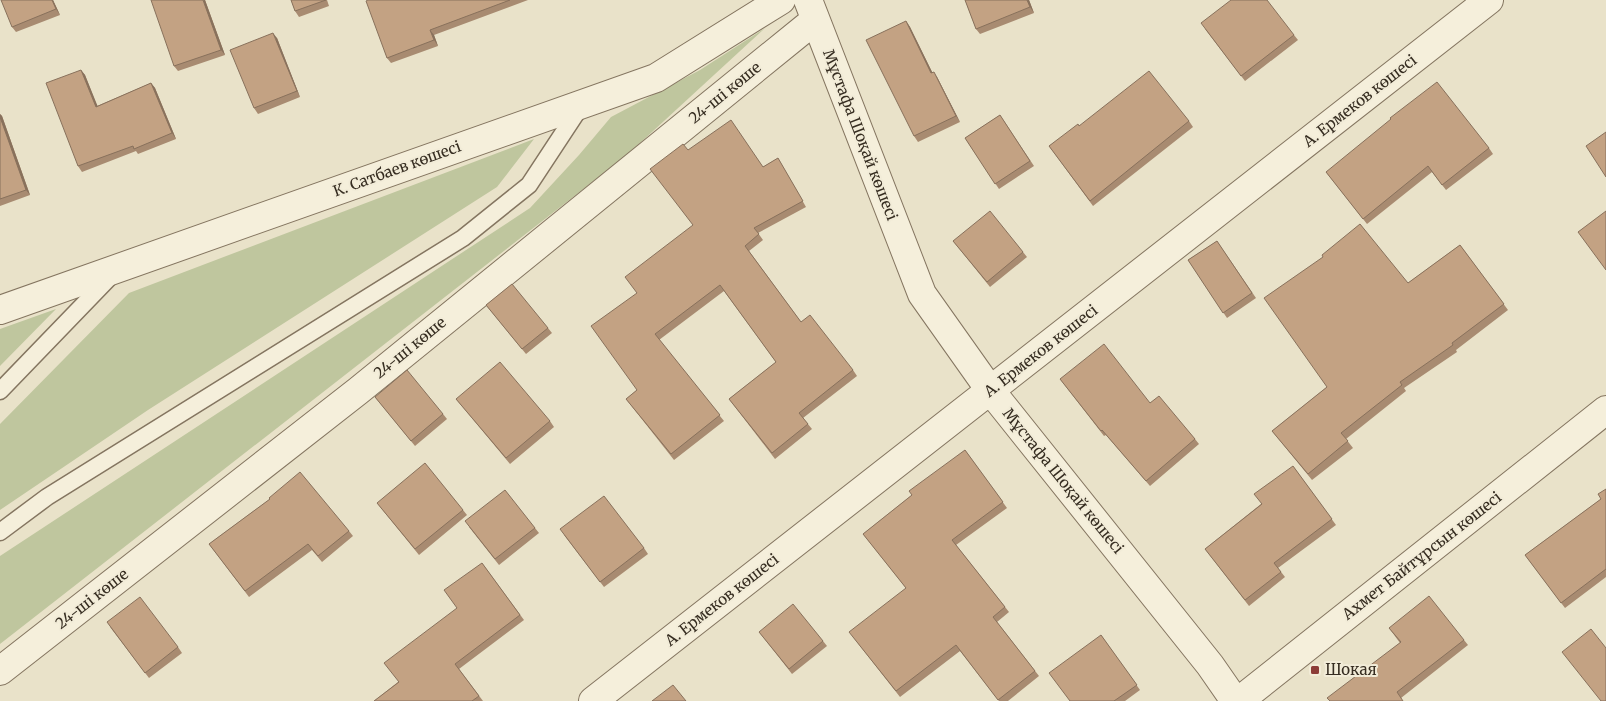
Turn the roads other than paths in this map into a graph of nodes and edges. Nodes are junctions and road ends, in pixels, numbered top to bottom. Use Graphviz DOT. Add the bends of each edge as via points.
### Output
graph roads {
  1 [pos="781,0"];
  2 [pos="1489,0"];
  3 [pos="811,10"];
  4 [pos="582,104"];
  5 [pos="118,268"];
  6 [pos="0,310"];
  7 [pos="990,390"];
  8 [pos="0,391"];
  9 [pos="1606,410"];
  10 [pos="0,532"];
  11 [pos="0,671"];
  12 [pos="593,701"];
  13 [pos="1235,701"];
  14 [pos="1239,701"];
  1 -- 4 [label="street, К. Сатбаев көшесі" via="656,78"];
  2 -- 7 [label="street, А. Ермеков көшесі"];
  3 -- 7 [label="street, Мұстафа Шоқай көшесі" via="922,294"];
  3 -- 11 [label="street, 24-ші көше" via="358,391"];
  4 -- 5 [label="street, К. Сатбаев көшесі"];
  4 -- 10 [label="lane" via="529,185 463,238 46,497"];
  5 -- 6 [label="street, К. Сатбаев көшесі"];
  5 -- 8 [label="lane"];
  7 -- 12 [label="street, А. Ермеков көшесі"];
  7 -- 13 [label="street, Мұстафа Шоқай көшесі" via="1210,665"];
  9 -- 14 [label="street, Ахмет Байтұрсын көшесі"];
}
